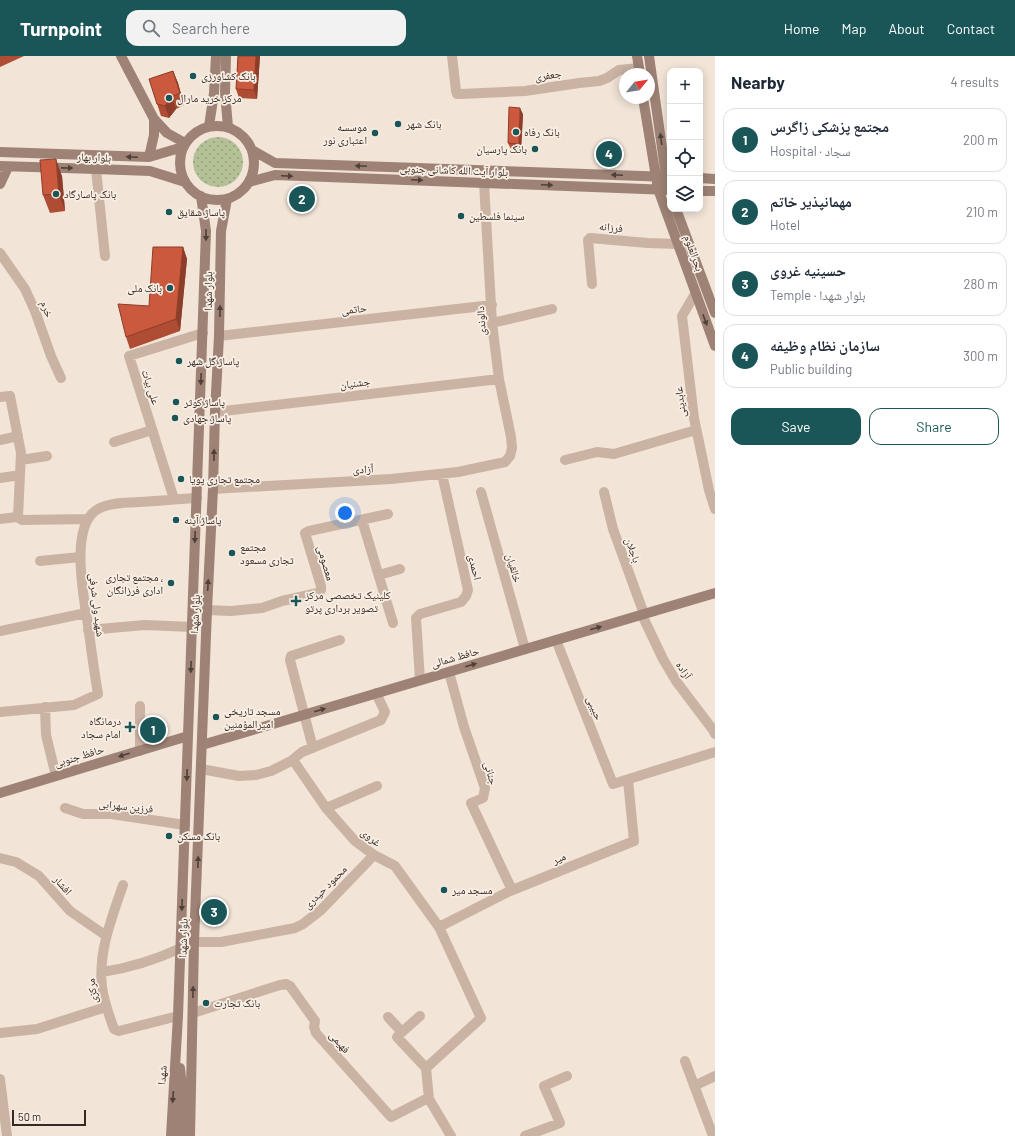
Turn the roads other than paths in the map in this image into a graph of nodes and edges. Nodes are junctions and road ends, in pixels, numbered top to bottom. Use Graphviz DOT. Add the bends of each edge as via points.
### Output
graph roads {
  1 [pos="121,56"];
  2 [pos="216,56"];
  3 [pos="226,56"];
  4 [pos="452,56"];
  5 [pos="637,56"];
  6 [pos="649,56"];
  7 [pos="639,68"];
  8 [pos="619,70"];
  9 [pos="646,104"];
  10 [pos="154,119"];
  11 [pos="209,126"];
  12 [pos="228,127"];
  13 [pos="184,145"];
  14 [pos="252,150"];
  15 [pos="0,152"];
  16 [pos="149,158"];
  17 [pos="4,166"];
  18 [pos="96,169"];
  19 [pos="664,177"];
  20 [pos="703,178"];
  21 [pos="715,179"];
  22 [pos="185,182"];
  23 [pos="249,182"];
  24 [pos="484,183"];
  25 [pos="0,184"];
  26 [pos="667,191"];
  27 [pos="703,191"];
  28 [pos="715,191"];
  29 [pos="201,196"];
  30 [pos="227,199"];
  31 [pos="671,212"];
  32 [pos="677,212"];
  33 [pos="678,244"];
  34 [pos="0,253"];
  35 [pos="105,256"];
  36 [pos="592,284"];
  37 [pos="696,294"];
  38 [pos="492,305"];
  39 [pos="552,309"];
  40 [pos="714,310"];
  41 [pos="492,323"];
  42 [pos="203,333"];
  43 [pos="219,336"];
  44 [pos="715,346"];
  45 [pos="61,378"];
  46 [pos="499,378"];
  47 [pos="5,397"];
  48 [pos="215,412"];
  49 [pos="152,430"];
  50 [pos="696,430"];
  51 [pos="18,436"];
  52 [pos="0,440"];
  53 [pos="114,442"];
  54 [pos="47,456"];
  55 [pos="510,456"];
  56 [pos="20,460"];
  57 [pos="565,460"];
  58 [pos="442,474"];
  59 [pos="20,476"];
  60 [pos="0,478"];
  61 [pos="213,489"];
  62 [pos="481,492"];
  63 [pos="604,492"];
  64 [pos="197,498"];
  65 [pos="174,499"];
  66 [pos="715,509"];
  67 [pos="388,514"];
  68 [pos="18,517"];
  69 [pos="0,519"];
  70 [pos="88,519"];
  71 [pos="362,520"];
  72 [pos="80,557"];
  73 [pos="40,561"];
  74 [pos="400,569"];
  75 [pos="379,575"];
  76 [pos="715,593"];
  77 [pos="207,610"];
  78 [pos="86,613"];
  79 [pos="643,615"];
  80 [pos="393,623"];
  81 [pos="192,627"];
  82 [pos="88,630"];
  83 [pos="0,631"];
  84 [pos="340,640"];
  85 [pos="556,640"];
  86 [pos="524,649"];
  87 [pos="449,672"];
  88 [pos="420,680"];
  89 [pos="376,693"];
  90 [pos="140,706"];
  91 [pos="45,707"];
  92 [pos="0,712"];
  93 [pos="304,714"];
  94 [pos="715,734"];
  95 [pos="188,736"];
  96 [pos="202,745"];
  97 [pos="313,748"];
  98 [pos="140,750"];
  99 [pos="715,752"];
  100 [pos="293,760"];
  101 [pos="201,769"];
  102 [pos="56,776"];
  103 [pos="628,780"];
  104 [pos="377,786"];
  105 [pos="0,793"];
  106 [pos="65,808"];
  107 [pos="326,808"];
  108 [pos="185,825"];
  109 [pos="374,855"];
  110 [pos="0,858"];
  111 [pos="123,885"];
  112 [pos="512,890"];
  113 [pos="439,927"];
  114 [pos="106,935"];
  115 [pos="194,942"];
  116 [pos="181,948"];
  117 [pos="102,972"];
  118 [pos="106,1007"];
  119 [pos="193,1013"];
  120 [pos="178,1016"];
  121 [pos="420,1016"];
  122 [pos="388,1017"];
  123 [pos="178,1028"];
  124 [pos="193,1031"];
  125 [pos="402,1032"];
  126 [pos="0,1033"];
  127 [pos="684,1060"];
  128 [pos="426,1068"];
  129 [pos="567,1076"];
  130 [pos="715,1076"];
  131 [pos="0,1079"];
  132 [pos="694,1086"];
  133 [pos="182,1087"];
  134 [pos="428,1098"];
  135 [pos="451,1135"];
  136 [pos="7,1136"];
  137 [pos="171,1136"];
  138 [pos="180,1136"];
  139 [pos="190,1136"];
  140 [pos="525,1136"];
  141 [pos="713,1136"];
  1 -- 10 [label="main road"];
  2 -- 11 [label="main road"];
  3 -- 12 [label="main road" via="225,92"];
  4 -- 8 [label="street, جعفری" via="458,94 525,91 599,81"];
  5 -- 7 [label="main road"];
  19 -- 6 [label="main road, one-way"];
  9 -- 19 [label="main road"];
  10 -- 13 [label="main road" via="167,133"];
  10 -- 16 [label="main road" via="154,135"];
  11 -- 12 [label="main road"];
  11 -- 13 [label="main road" via="193,133"];
  12 -- 14 [label="main road" via="243,136"];
  13 -- 16 [label="main road, بلوار بهار"];
  13 -- 22 [label="main road" via="180,154 180,168"];
  19 -- 14 [label="main road, بلوار آیت الله کاشانی جنوبی, one-way" via="275,162"];
  14 -- 23 [label="main road" via="254,163"];
  16 -- 15 [label="main road, بلوار بهار, one-way"];
  17 -- 18 [label="main road, بلوار بهار, one-way"];
  17 -- 25 [label="main road"];
  18 -- 22 [label="main road, بلوار بهار" via="150,171"];
  18 -- 35 [label="street"];
  19 -- 26 [label="main road, بحرالعلوم"];
  20 -- 21 [label="main road"];
  22 -- 29 [label="main road"];
  23 -- 24 [label="main road, بلوار آیت الله کاشانی جنوبی, one-way" via="275,175"];
  23 -- 30 [label="main road"];
  24 -- 26 [label="main road, بلوار آیت الله کاشانی جنوبی, one-way"];
  24 -- 38 [label="street, دالوندی"];
  27 -- 28 [label="main road"];
  29 -- 30 [label="main road" via="214,200"];
  29 -- 42 [label="main road, بلوار شهدا, one-way" via="206,230"];
  43 -- 30 [label="main road, بلوار شهدا, one-way" via="221,231"];
  31 -- 33 [label="main road, بحرالعلوم"];
  32 -- 40 [label="main road, بحرالعلوم"];
  33 -- 36 [label="street, فرزانه" via="590,238 588,240"];
  33 -- 37 [label="main road, بحرالعلوم"];
  34 -- 45 [label="street, خرم" via="25,289"];
  37 -- 44 [label="main road, بحرالعلوم, one-way"];
  37 -- 50 [label="street, عابدینی" via="682,316"];
  38 -- 41 [label="street, دالوندی"];
  38 -- 43 [label="street, حاتمی"];
  39 -- 41 [label="street"];
  41 -- 46 [label="street, دالوندی"];
  42 -- 49 [label="street, علی بیات" via="129,356"];
  42 -- 64 [label="main road, بلوار شهدا, one-way"];
  43 -- 48 [label="main road, بلوار شهدا"];
  46 -- 48 [label="street, جشنیان"];
  46 -- 55 [label="street, دالوندی" via="511,437"];
  47 -- 51 [label="street"];
  61 -- 48 [label="main road, بلوار شهدا, one-way"];
  49 -- 53 [label="street"];
  49 -- 65 [label="street, علی بیات"];
  50 -- 57 [label="street" via="614,454 597,452"];
  50 -- 66 [label="street, عابدینی"];
  51 -- 52 [label="street"];
  51 -- 56 [label="street"];
  54 -- 56 [label="street"];
  55 -- 58 [label="street, آزادی" via="505,462"];
  56 -- 59 [label="street"];
  58 -- 61 [label="street, آزادی"];
  58 -- 88 [label="street, احمدی" via="468,590 461,602 420,614 416,618"];
  59 -- 60 [label="street"];
  59 -- 68 [label="street"];
  77 -- 61 [label="main road, بلوار شهدا, one-way"];
  62 -- 86 [label="street, خالقیان"];
  63 -- 79 [label="street, باجلان" via="613,529"];
  64 -- 65 [label="street"];
  64 -- 81 [label="main road, بلوار شهدا, one-way"];
  65 -- 70 [label="street" via="117,503 101,507"];
  67 -- 71 [label="street, معصومی"];
  68 -- 69 [label="street"];
  68 -- 70 [label="street" via="22,520"];
  70 -- 72 [label="street, شهید ولی شرفی"];
  71 -- 75 [label="street"];
  71 -- 77 [label="street, معصومی" via="305,533 321,586 318,593 262,608"];
  72 -- 73 [label="street"];
  72 -- 78 [label="street, شهید ولی شرفی"];
  74 -- 75 [label="street"];
  75 -- 80 [label="street"];
  76 -- 79 [label="main road, حافظ شمالی"];
  77 -- 96 [label="main road, بلوار شهدا"];
  78 -- 82 [label="street, شهید ولی شرفی"];
  78 -- 83 [label="street"];
  85 -- 79 [label="main road, حافظ شمالی, one-way"];
  79 -- 94 [label="street, آزاده" via="676,681"];
  81 -- 82 [label="street" via="145,625"];
  81 -- 95 [label="main road, بلوار شهدا, one-way"];
  82 -- 91 [label="street, شهید ولی شرفی" via="98,694 74,705"];
  84 -- 93 [label="street" via="291,656"];
  85 -- 86 [label="main road, حافظ شمالی"];
  85 -- 103 [label="street, حبیبی" via="613,784"];
  87 -- 86 [label="main road, حافظ شمالی, one-way"];
  87 -- 88 [label="main road, حافظ شمالی"];
  87 -- 112 [label="street, جنانی" via="485,788 484,798 471,803"];
  88 -- 89 [label="main road, حافظ شمالی"];
  93 -- 89 [label="main road, حافظ شمالی, one-way"];
  89 -- 97 [label="street" via="385,712 380,720"];
  90 -- 98 [label="street"];
  91 -- 92 [label="street"];
  91 -- 102 [label="street" via="46,735"];
  93 -- 96 [label="main road, حافظ شمالی"];
  93 -- 97 [label="street"];
  95 -- 96 [label="main road"];
  95 -- 98 [label="main road, حافظ جنوبی"];
  95 -- 108 [label="main road, بلوار شهدا, one-way"];
  96 -- 101 [label="main road, بلوار شهدا"];
  97 -- 100 [label="street" via="302,752"];
  98 -- 102 [label="main road, حافظ جنوبی, one-way"];
  99 -- 103 [label="street"];
  100 -- 101 [label="street" via="256,775 239,776"];
  100 -- 107 [label="street, غروی"];
  115 -- 101 [label="main road, بلوار شهدا, one-way"];
  102 -- 105 [label="main road, حافظ جنوبی"];
  103 -- 112 [label="street, میر" via="634,841"];
  104 -- 107 [label="street"];
  106 -- 108 [label="street, فرزین سهرابی" via="83,814 111,814"];
  107 -- 109 [label="street, غروی" via="355,841"];
  108 -- 116 [label="main road, بلوار شهدا, one-way"];
  109 -- 113 [label="street, غروی" via="395,866"];
  109 -- 115 [label="street, محمود حیدری" via="321,910 295,928 221,942"];
  110 -- 114 [label="street, افشار" via="16,862 39,876 70,910"];
  111 -- 114 [label="street, مرکزی"];
  112 -- 113 [label="street, میر"];
  113 -- 128 [label="street" via="481,1018"];
  114 -- 117 [label="street, مرکزی"];
  119 -- 115 [label="main road, بلوار شهدا, one-way"];
  116 -- 117 [label="street" via="143,964"];
  116 -- 120 [label="main road, بلوار شهدا"];
  117 -- 118 [label="street, مرکزی"];
  118 -- 120 [label="street, مرکزی" via="114,1029 119,1030"];
  118 -- 126 [label="street" via="37,1029"];
  119 -- 124 [label="main road, بلوار شهدا"];
  119 -- 134 [label="street, فهیمی" via="286,984 316,1021 316,1032 391,1117"];
  120 -- 123 [label="main road, شهدا"];
  121 -- 125 [label="street"];
  122 -- 125 [label="street"];
  123 -- 133 [label="main road"];
  123 -- 137 [label="main road, شهدا, one-way"];
  124 -- 133 [label="main road"];
  124 -- 139 [label="main road"];
  125 -- 128 [label="street" via="398,1037"];
  127 -- 132 [label="street"];
  128 -- 134 [label="street"];
  129 -- 140 [label="street" via="544,1086 560,1123"];
  130 -- 132 [label="street"];
  131 -- 136 [label="street"];
  132 -- 141 [label="street"];
  133 -- 138 [label="main road"];
  134 -- 135 [label="street"];
}
